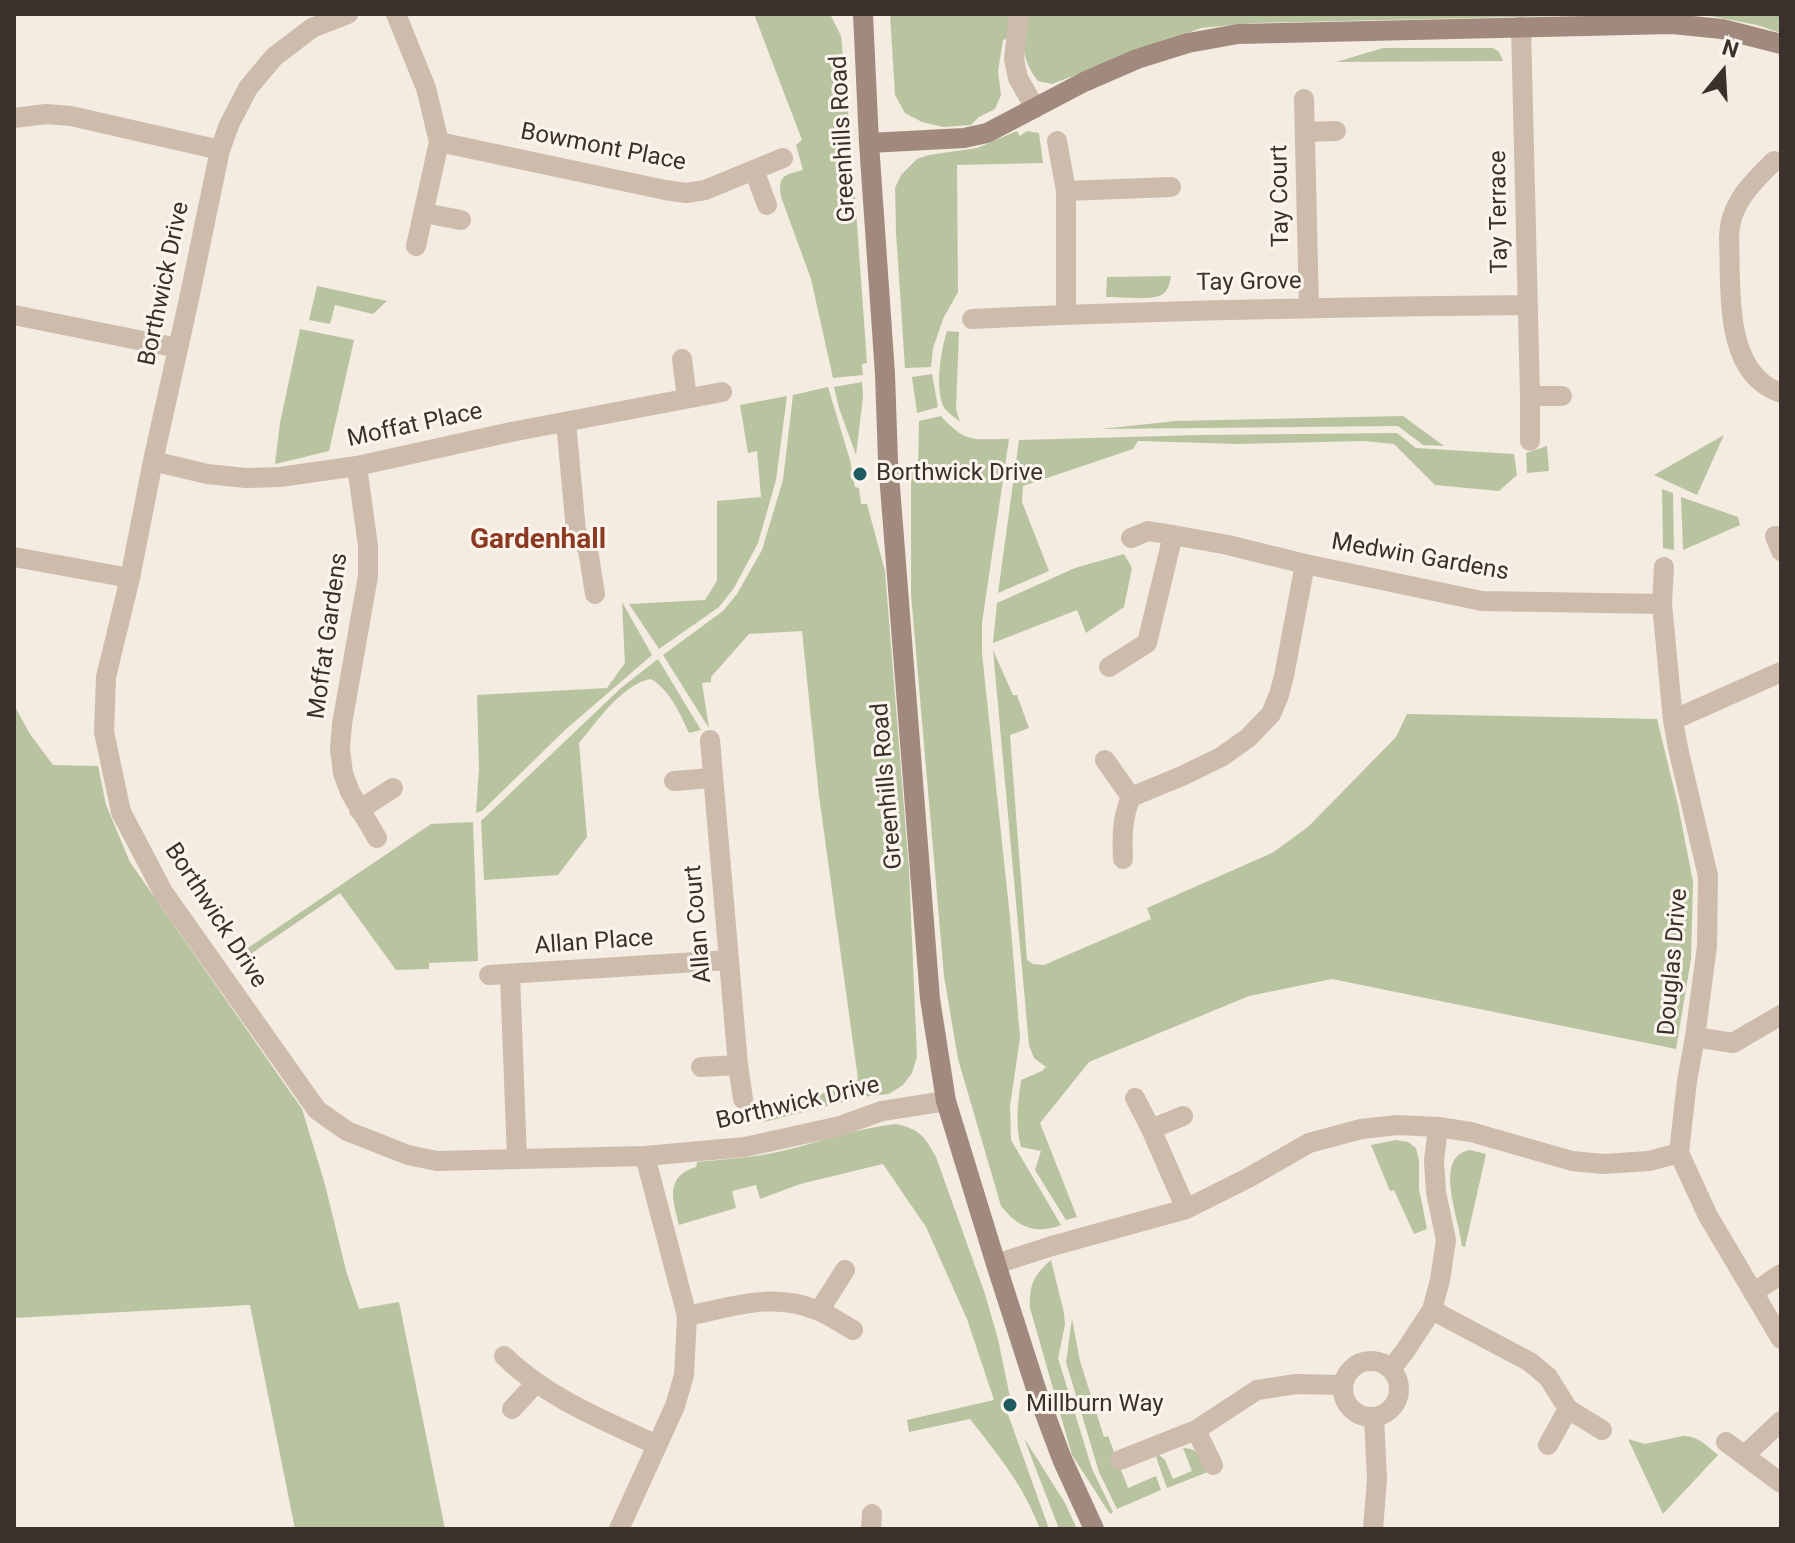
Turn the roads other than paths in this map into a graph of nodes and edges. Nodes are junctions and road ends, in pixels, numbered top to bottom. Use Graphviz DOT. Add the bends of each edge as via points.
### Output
graph roads {
  1 [pos="348,14"];
  2 [pos="396,14"];
  3 [pos="863,14"];
  4 [pos="1019,14"];
  5 [pos="1521,26"];
  6 [pos="1781,44"];
  7 [pos="1304,99"];
  8 [pos="1035,108"];
  9 [pos="14,118"];
  10 [pos="1336,131"];
  11 [pos="1305,132"];
  12 [pos="1057,141"];
  13 [pos="439,142"];
  14 [pos="869,143"];
  15 [pos="220,150"];
  16 [pos="783,158"];
  17 [pos="1774,161"];
  18 [pos="754,170"];
  19 [pos="1171,187"];
  20 [pos="1066,191"];
  21 [pos="767,205"];
  22 [pos="424,213"];
  23 [pos="461,220"];
  24 [pos="416,246"];
  25 [pos="1528,305"];
  26 [pos="1309,308"];
  27 [pos="1066,314"];
  28 [pos="14,315"];
  29 [pos="972,319"];
  30 [pos="178,348"];
  31 [pos="682,359"];
  32 [pos="722,392"];
  33 [pos="1781,393"];
  34 [pos="1530,396"];
  35 [pos="1562,396"];
  36 [pos="687,398"];
  37 [pos="566,422"];
  38 [pos="1530,441"];
  39 [pos="153,461"];
  40 [pos="357,466"];
  41 [pos="1173,535"];
  42 [pos="1131,538"];
  43 [pos="14,557"];
  44 [pos="1305,564"];
  45 [pos="1664,567"];
  46 [pos="130,578"];
  47 [pos="595,594"];
  48 [pos="1662,604"];
  49 [pos="1109,667"];
  50 [pos="1781,672"];
  51 [pos="1673,720"];
  52 [pos="710,740"];
  53 [pos="1105,760"];
  54 [pos="712,778"];
  55 [pos="674,781"];
  56 [pos="393,788"];
  57 [pos="1131,797"];
  58 [pos="359,810"];
  59 [pos="377,838"];
  60 [pos="1123,859"];
  61 [pos="729,960"];
  62 [pos="489,975"];
  63 [pos="510,975"];
  64 [pos="1781,1015"];
  65 [pos="1695,1037"];
  66 [pos="738,1065"];
  67 [pos="701,1067"];
  68 [pos="1135,1098"];
  69 [pos="743,1099"];
  70 [pos="946,1101"];
  71 [pos="1183,1116"];
  72 [pos="1438,1127"];
  73 [pos="1151,1129"];
  74 [pos="1679,1153"];
  75 [pos="645,1156"];
  76 [pos="517,1158"];
  77 [pos="1186,1209"];
  78 [pos="996,1264"];
  79 [pos="845,1270"];
  80 [pos="1781,1274"];
  81 [pos="1753,1293"];
  82 [pos="1432,1310"];
  83 [pos="819,1311"];
  84 [pos="687,1316"];
  85 [pos="853,1330"];
  86 [pos="1781,1339"];
  87 [pos="504,1356"];
  88 [pos="1391,1369"];
  89 [pos="536,1383"];
  90 [pos="1343,1385"];
  91 [pos="512,1409"];
  92 [pos="1568,1409"];
  93 [pos="1374,1417"];
  94 [pos="1781,1421"];
  95 [pos="1196,1430"];
  96 [pos="1602,1430"];
  97 [pos="1726,1442"];
  98 [pos="657,1445"];
  99 [pos="1548,1445"];
  100 [pos="1745,1455"];
  101 [pos="1120,1460"];
  102 [pos="1213,1465"];
  103 [pos="1781,1483"];
  104 [pos="619,1529"];
  105 [pos="1094,1529"];
  106 [pos="1373,1529"];
  1 -- 15 [label="street, Borthwick Drive" via="312,28 274,57 248,88"];
  2 -- 13 [label="street" via="426,88"];
  3 -- 14 [label="street, Greenhills Road"];
  4 -- 8 [label="street" via="1014,59"];
  5 -- 6 [label="street" via="1672,24 1722,29"];
  5 -- 8 [label="street" via="1238,34 1137,59"];
  5 -- 25 [label="street, Tay Terrace"];
  7 -- 11 [label="street, Tay Court"];
  8 -- 14 [label="street" via="987,133 964,138"];
  9 -- 15 [label="street" via="71,116"];
  10 -- 11 [label="street, Tay Court"];
  11 -- 26 [label="street, Tay Court"];
  12 -- 20 [label="street"];
  13 -- 18 [label="street, Bowmont Place" via="686,193"];
  13 -- 22 [label="street"];
  14 -- 70 [label="street, Greenhills Road" via="930,999"];
  15 -- 30 [label="street, Borthwick Drive"];
  16 -- 18 [label="street, Bowmont Place"];
  17 -- 33 [label="street" via="1748,187 1728,224 1734,331 1742,356 1761,383"];
  18 -- 21 [label="street"];
  19 -- 20 [label="street"];
  20 -- 27 [label="street"];
  22 -- 23 [label="street"];
  22 -- 24 [label="street"];
  25 -- 26 [label="street, Tay Grove"];
  25 -- 34 [label="street, Tay Terrace"];
  26 -- 27 [label="street, Tay Grove"];
  27 -- 29 [label="street, Tay Grove"];
  28 -- 30 [label="street"];
  30 -- 39 [label="street, Borthwick Drive"];
  31 -- 36 [label="street"];
  32 -- 36 [label="street, Moffat Place"];
  34 -- 35 [label="street"];
  34 -- 38 [label="street, Tay Terrace"];
  36 -- 37 [label="street, Moffat Place"];
  37 -- 40 [label="street, Moffat Place"];
  37 -- 47 [label="street" via="576,531 588,550"];
  39 -- 40 [label="street, Moffat Place" via="246,478"];
  39 -- 46 [label="street, Borthwick Drive"];
  40 -- 58 [label="street, Moffat Gardens" via="368,576 340,749 343,773"];
  41 -- 42 [label="street, Medwin Gardens" via="1148,531"];
  41 -- 44 [label="street, Medwin Gardens"];
  41 -- 49 [label="street" via="1147,643"];
  43 -- 46 [label="street"];
  44 -- 48 [label="street, Medwin Gardens" via="1482,601"];
  44 -- 57 [label="street" via="1284,676 1271,714 1221,757"];
  45 -- 48 [label="street, Douglas Drive"];
  46 -- 76 [label="street, Borthwick Drive" via="106,677 104,732 121,812 163,892 317,1110 347,1131 408,1155 437,1161"];
  48 -- 51 [label="street, Douglas Drive"];
  50 -- 51 [label="street"];
  51 -- 65 [label="street, Douglas Drive" via="1708,876 1707,946"];
  52 -- 54 [label="street, Allan Court"];
  53 -- 57 [label="street"];
  54 -- 55 [label="street"];
  54 -- 61 [label="street, Allan Court"];
  56 -- 58 [label="street"];
  57 -- 60 [label="street" via="1121,831"];
  58 -- 59 [label="street, Moffat Gardens"];
  61 -- 63 [label="street, Allan Place"];
  61 -- 66 [label="street, Allan Court"];
  62 -- 63 [label="street, Allan Place"];
  63 -- 76 [label="street, Allan Place"];
  64 -- 65 [label="street" via="1733,1043"];
  65 -- 74 [label="street, Douglas Drive"];
  66 -- 67 [label="street"];
  66 -- 69 [label="street, Allan Court"];
  68 -- 73 [label="street"];
  70 -- 75 [label="street, Borthwick Drive" via="882,1111 745,1147"];
  70 -- 78 [label="street, Greenhills Road"];
  71 -- 73 [label="street"];
  72 -- 74 [label="street" via="1572,1161 1649,1161"];
  72 -- 77 [label="street" via="1361,1129 1309,1143"];
  72 -- 82 [label="street" via="1436,1192 1446,1240"];
  73 -- 77 [label="street"];
  74 -- 81 [label="street"];
  75 -- 76 [label="street, Borthwick Drive"];
  75 -- 84 [label="street"];
  77 -- 78 [label="street"];
  78 -- 105 [label="street, Greenhills Road" via="1038,1395"];
  79 -- 83 [label="street"];
  80 -- 81 [label="street"];
  81 -- 86 [label="street"];
  82 -- 88 [label="street"];
  82 -- 92 [label="street" via="1530,1362 1548,1377"];
  83 -- 84 [label="street" via="763,1301"];
  83 -- 85 [label="street"];
  84 -- 98 [label="street" via="684,1375"];
  87 -- 89 [label="street"];
  88 -- 90 [label="street" via="1378,1362 1362,1363"];
  88 -- 93 [label="street" via="1399,1385 1396,1403"];
  89 -- 91 [label="street"];
  89 -- 98 [label="street"];
  90 -- 93 [label="street" via="1349,1406"];
  90 -- 95 [label="street" via="1257,1390"];
  92 -- 96 [label="street"];
  92 -- 99 [label="street"];
  93 -- 106 [label="street"];
  94 -- 100 [label="street"];
  95 -- 101 [label="street"];
  95 -- 102 [label="street"];
  97 -- 100 [label="street"];
  98 -- 104 [label="street"];
  100 -- 103 [label="street"];
}
